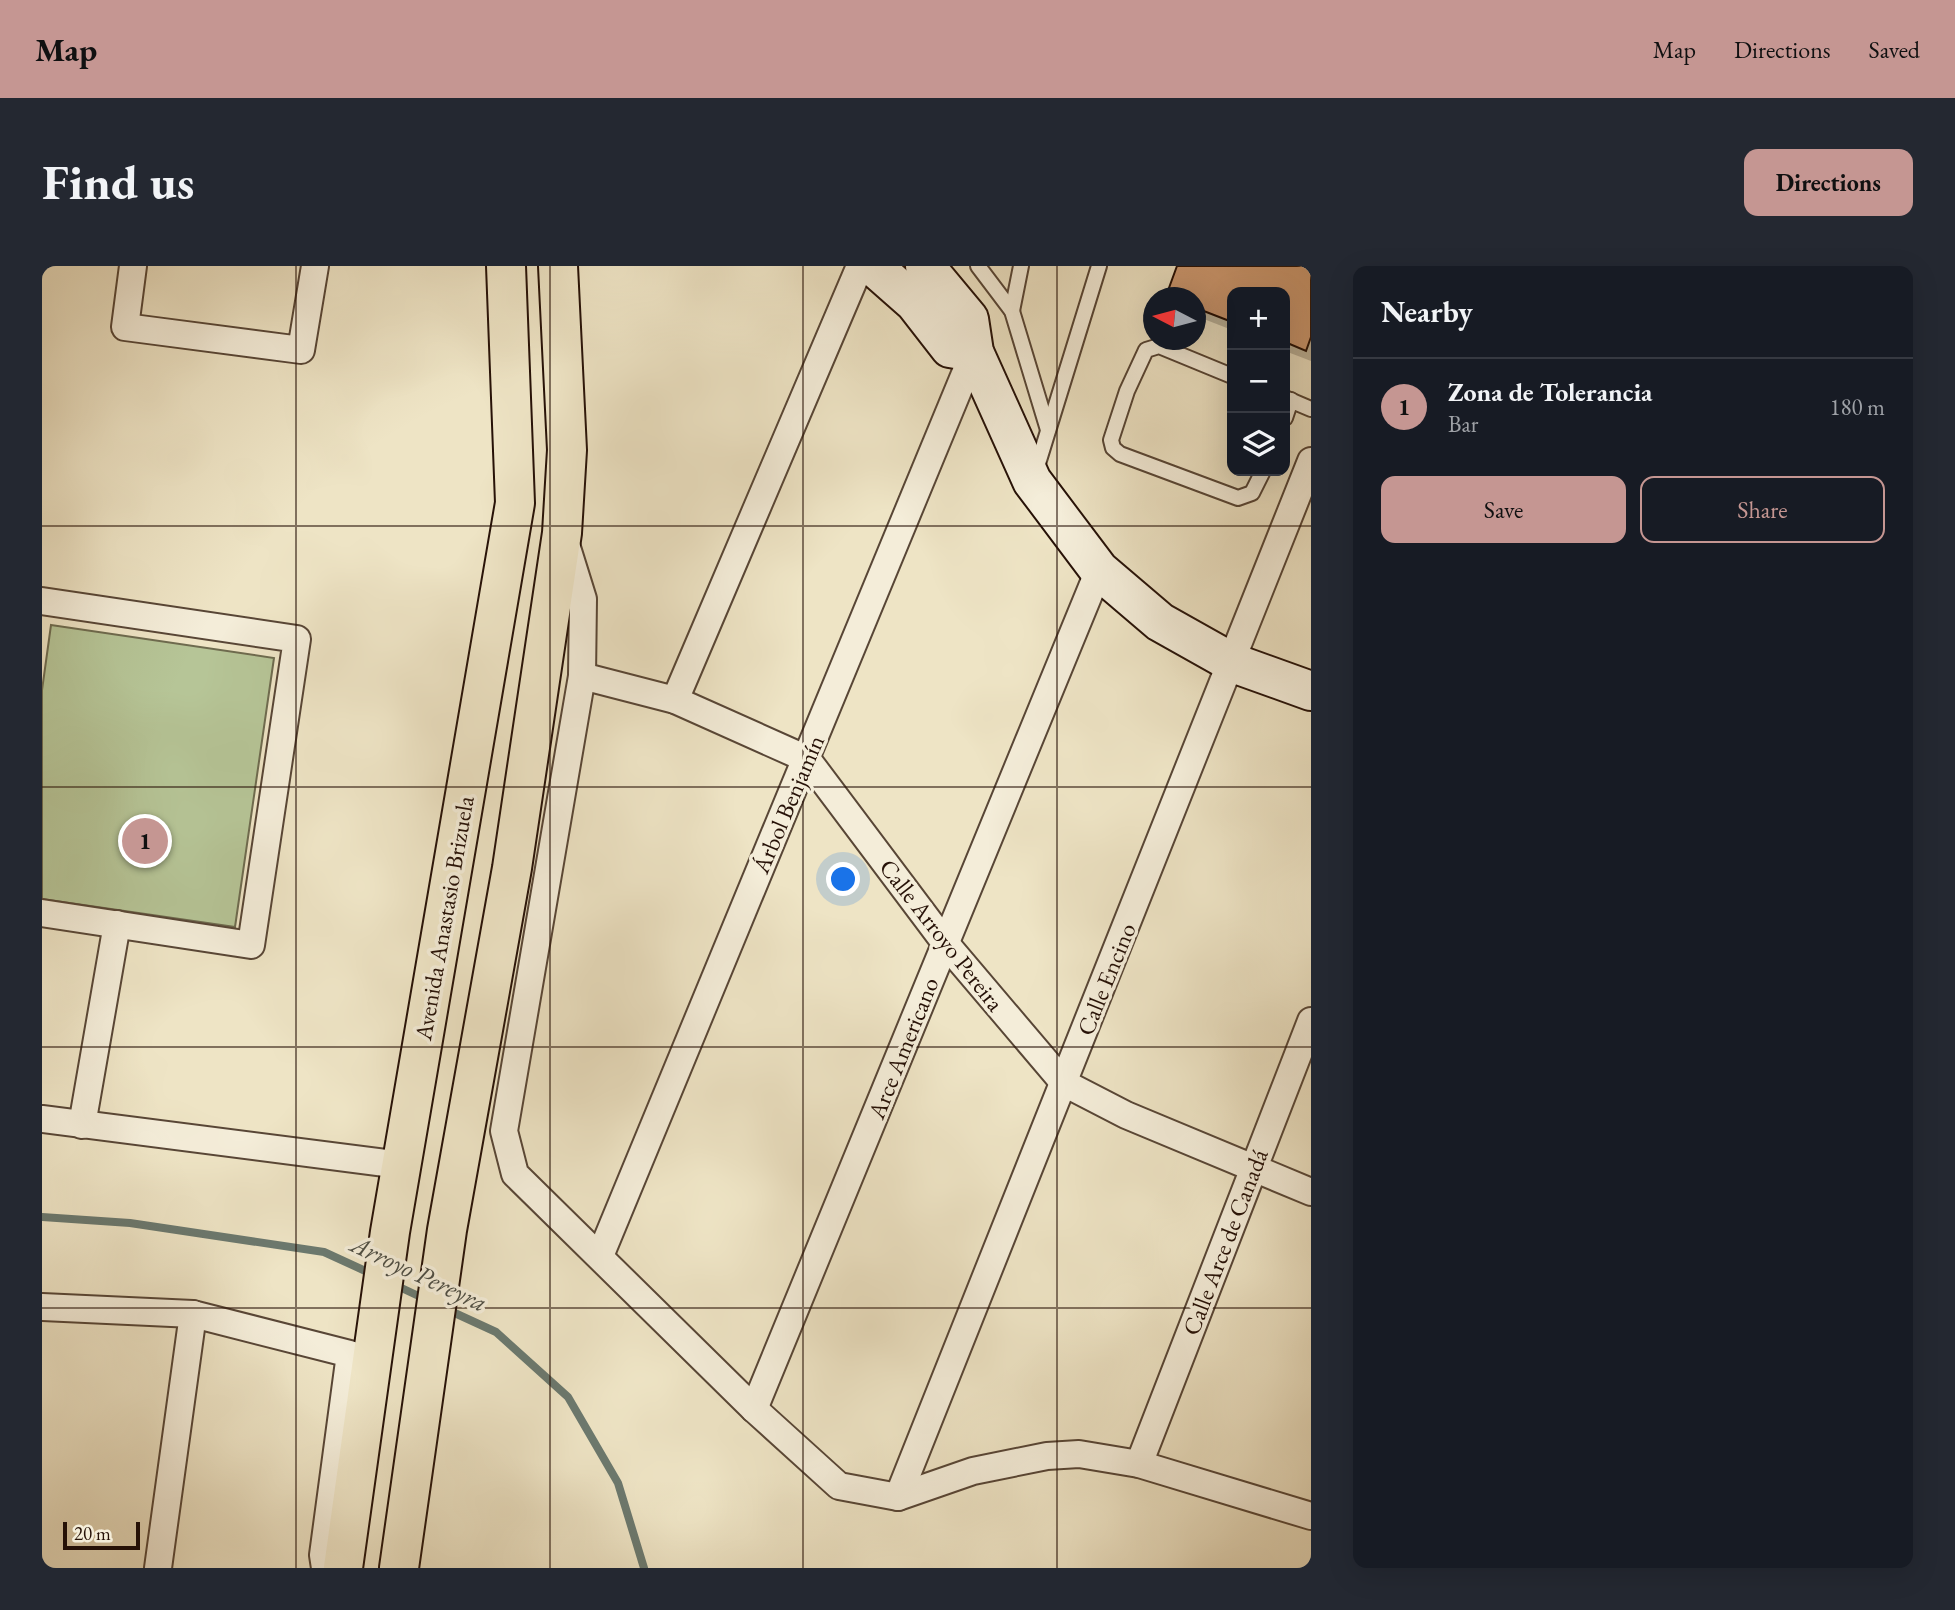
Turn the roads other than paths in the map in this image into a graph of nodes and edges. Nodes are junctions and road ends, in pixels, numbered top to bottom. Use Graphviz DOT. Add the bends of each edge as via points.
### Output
graph roads {
  1 [pos="133,266"];
  2 [pos="315,266"];
  3 [pos="506,266"];
  4 [pos="558,266"];
  5 [pos="860,266"];
  6 [pos="873,266"];
  7 [pos="925,266"];
  8 [pos="978,266"];
  9 [pos="1021,266"];
  10 [pos="1099,266"];
  11 [pos="1012,312"];
  12 [pos="974,352"];
  13 [pos="1227,374"];
  14 [pos="1290,400"];
  15 [pos="1311,409"];
  16 [pos="1048,430"];
  17 [pos="1311,461"];
  18 [pos="1260,476"];
  19 [pos="1032,481"];
  20 [pos="562,533"];
  21 [pos="1099,570"];
  22 [pos="42,601"];
  23 [pos="1233,663"];
  24 [pos="582,676"];
  25 [pos="1311,691"];
  26 [pos="675,700"];
  27 [pos="807,759"];
  28 [pos="42,913"];
  29 [pos="117,925"];
  30 [pos="946,944"];
  31 [pos="1311,1021"];
  32 [pos="1064,1083"];
  33 [pos="42,1119"];
  34 [pos="82,1125"];
  35 [pos="401,1165"];
  36 [pos="1253,1169"];
  37 [pos="1311,1192"];
  38 [pos="600,1255"];
  39 [pos="42,1307"];
  40 [pos="193,1314"];
  41 [pos="754,1409"];
  42 [pos="1139,1464"];
  43 [pos="898,1497"];
  44 [pos="1311,1516"];
  45 [pos="158,1568"];
  46 [pos="325,1568"];
  47 [pos="343,1568"];
  48 [pos="399,1568"];
  1 -- 2 [label="street" via="125,327 301,350"];
  3 -- 35 [label="main road, Avenida Anastasio Brizuela" via="515,503"];
  4 -- 20 [label="main road" via="567,450"];
  5 -- 26 [label="street"];
  6 -- 12 [label="street" via="915,303 950,348"];
  7 -- 12 [label="street" via="969,319"];
  8 -- 11 [label="lane"];
  9 -- 11 [label="lane"];
  10 -- 16 [label="lane"];
  11 -- 16 [label="lane"];
  12 -- 19 [label="street"];
  12 -- 27 [label="street, Árbol Benjamín"];
  13 -- 18 [label="lane" via="1159,346 1146,350 1127,391 1111,440 1113,448 1238,498 1252,493"];
  14 -- 15 [label="lane"];
  16 -- 19 [label="lane"];
  17 -- 23 [label="street, Calle Encino"];
  19 -- 21 [label="street"];
  20 -- 24 [label="street" via="583,599"];
  20 -- 48 [label="main road" via="512,868 447,1230"];
  21 -- 23 [label="street" via="1160,622"];
  21 -- 30 [label="street, Arce Americano"];
  22 -- 29 [label="street" via="297,639 251,945"];
  23 -- 25 [label="street"];
  23 -- 32 [label="street, Calle Encino"];
  24 -- 26 [label="street, Calle Arroyo Pereira"];
  24 -- 38 [label="street" via="504,1131 515,1174"];
  26 -- 27 [label="street, Calle Arroyo Pereira"];
  27 -- 30 [label="street, Calle Arroyo Pereira"];
  27 -- 38 [label="street, Árbol Benjamín"];
  28 -- 29 [label="street"];
  29 -- 34 [label="street"];
  30 -- 32 [label="street, Calle Arroyo Pereira"];
  30 -- 41 [label="street, Arce Americano"];
  31 -- 36 [label="street, Calle Arce de Canadá"];
  32 -- 36 [label="street, Calle Arroyo Pereira"];
  32 -- 43 [label="street, Calle Encino"];
  33 -- 34 [label="street"];
  34 -- 35 [label="street"];
  35 -- 47 [label="main road, Avenida Anastasio Brizuela"];
  36 -- 37 [label="street, Calle Arroyo Pereira"];
  36 -- 42 [label="street, Calle Arce de Canadá"];
  38 -- 41 [label="street"];
  39 -- 40 [label="street"];
  40 -- 45 [label="street"];
  40 -- 46 [label="street" via="350,1354"];
  41 -- 43 [label="street" via="839,1486"];
  42 -- 43 [label="street" via="1079,1454 1046,1455 973,1471"];
  42 -- 44 [label="street"];
}
